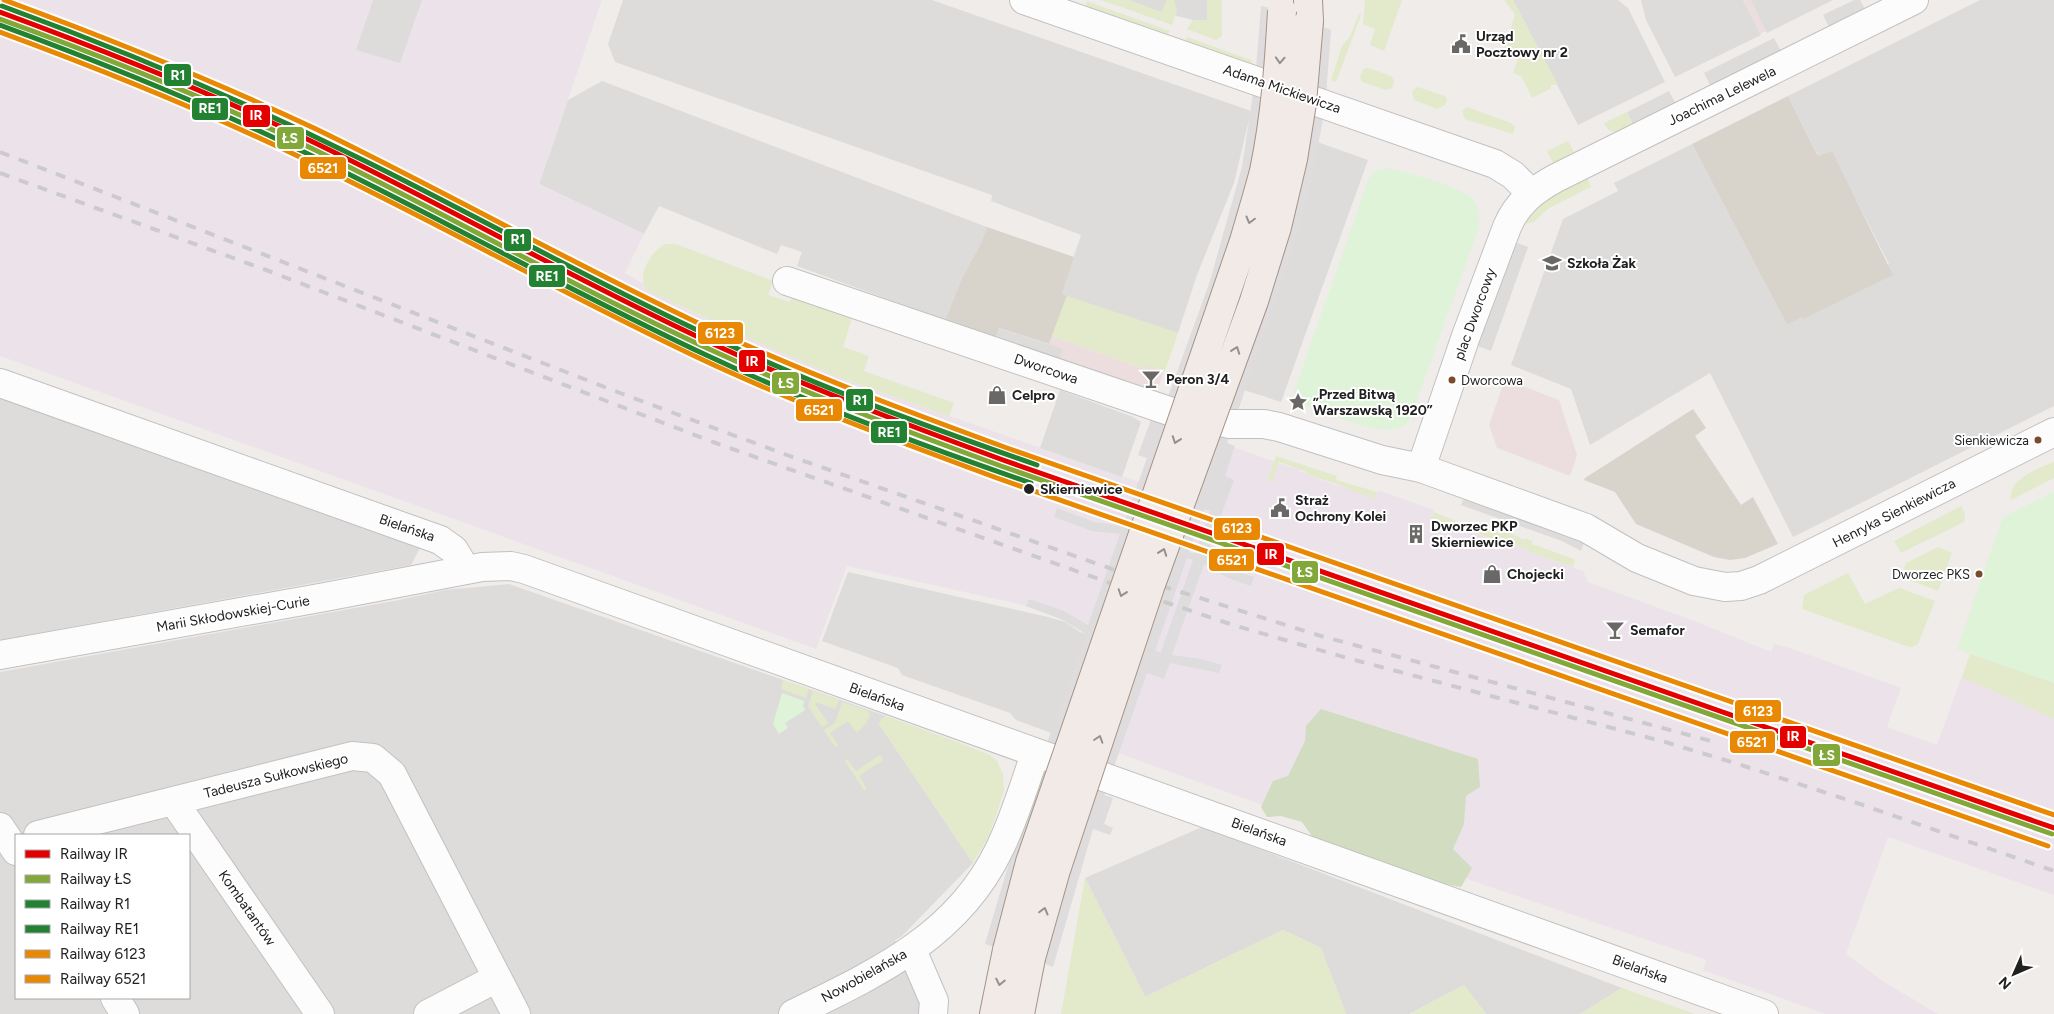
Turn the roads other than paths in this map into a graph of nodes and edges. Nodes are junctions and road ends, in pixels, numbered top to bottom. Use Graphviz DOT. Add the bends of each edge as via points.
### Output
graph roads {
  1 [pos="1024,0"];
  2 [pos="1914,0"];
  3 [pos="1282,6"];
  4 [pos="1308,10"];
  5 [pos="1531,193"];
  6 [pos="787,282"];
  7 [pos="0,383"];
  8 [pos="2054,432"];
  9 [pos="1421,468"];
  10 [pos="466,570"];
  11 [pos="1731,587"];
  12 [pos="0,656"];
  13 [pos="1035,754"];
  14 [pos="174,802"];
  15 [pos="42,834"];
  16 [pos="912,950"];
  17 [pos="1019,954"];
  18 [pos="497,978"];
  19 [pos="116,999"];
  20 [pos="126,1014"];
  21 [pos="320,1014"];
  22 [pos="428,1014"];
  23 [pos="516,1014"];
  24 [pos="793,1014"];
  25 [pos="933,1014"];
  26 [pos="994,1014"];
  27 [pos="1020,1014"];
  28 [pos="1764,1014"];
  1 -- 5 [label="street, Adama Mickiewicza" via="1495,164 1513,175"];
  2 -- 5 [label="street, Joachima Lelewela"];
  3 -- 17 [label="main road, one-way, bridge" via="1279,73 1264,170 1244,241 1030,862"];
  17 -- 4 [label="main road, one-way, bridge" via="1056,870 1147,596 1254,301 1277,227 1302,103"];
  5 -- 9 [label="street, plac Dworcowy" via="1510,220"];
  6 -- 9 [label="street, Dworcowa" via="1172,412 1230,424 1279,427 1382,460"];
  7 -- 10 [label="street, Bielańska" via="440,540 454,550"];
  8 -- 11 [label="street, Henryka Sienkiewicza" via="1759,580"];
  9 -- 11 [label="street, Dworcowa" via="1586,528 1626,552 1694,581"];
  10 -- 12 [label="street, Marii Skłodowskiej-Curie"];
  10 -- 13 [label="street, Bielańska" via="498,566 524,569"];
  13 -- 16 [label="street, Nowobielańska" via="1000,850 986,873 970,897 948,920"];
  13 -- 28 [label="street, Bielańska"];
  14 -- 15 [label="street, Tadeusza Sułkowskiego"];
  14 -- 18 [label="street, Tadeusza Sułkowskiego" via="352,756 373,758 392,774"];
  14 -- 21 [label="street, Kombatantów"];
  16 -- 24 [label="street, Nowobielańska" via="883,969"];
  16 -- 25 [label="street" via="934,1001"];
  17 -- 26 [label="main road, one-way"];
  17 -- 27 [label="main road"];
  18 -- 22 [label="street"];
  18 -- 23 [label="street, Tadeusza Sułkowskiego"];
  19 -- 20 [label="street"];
}
